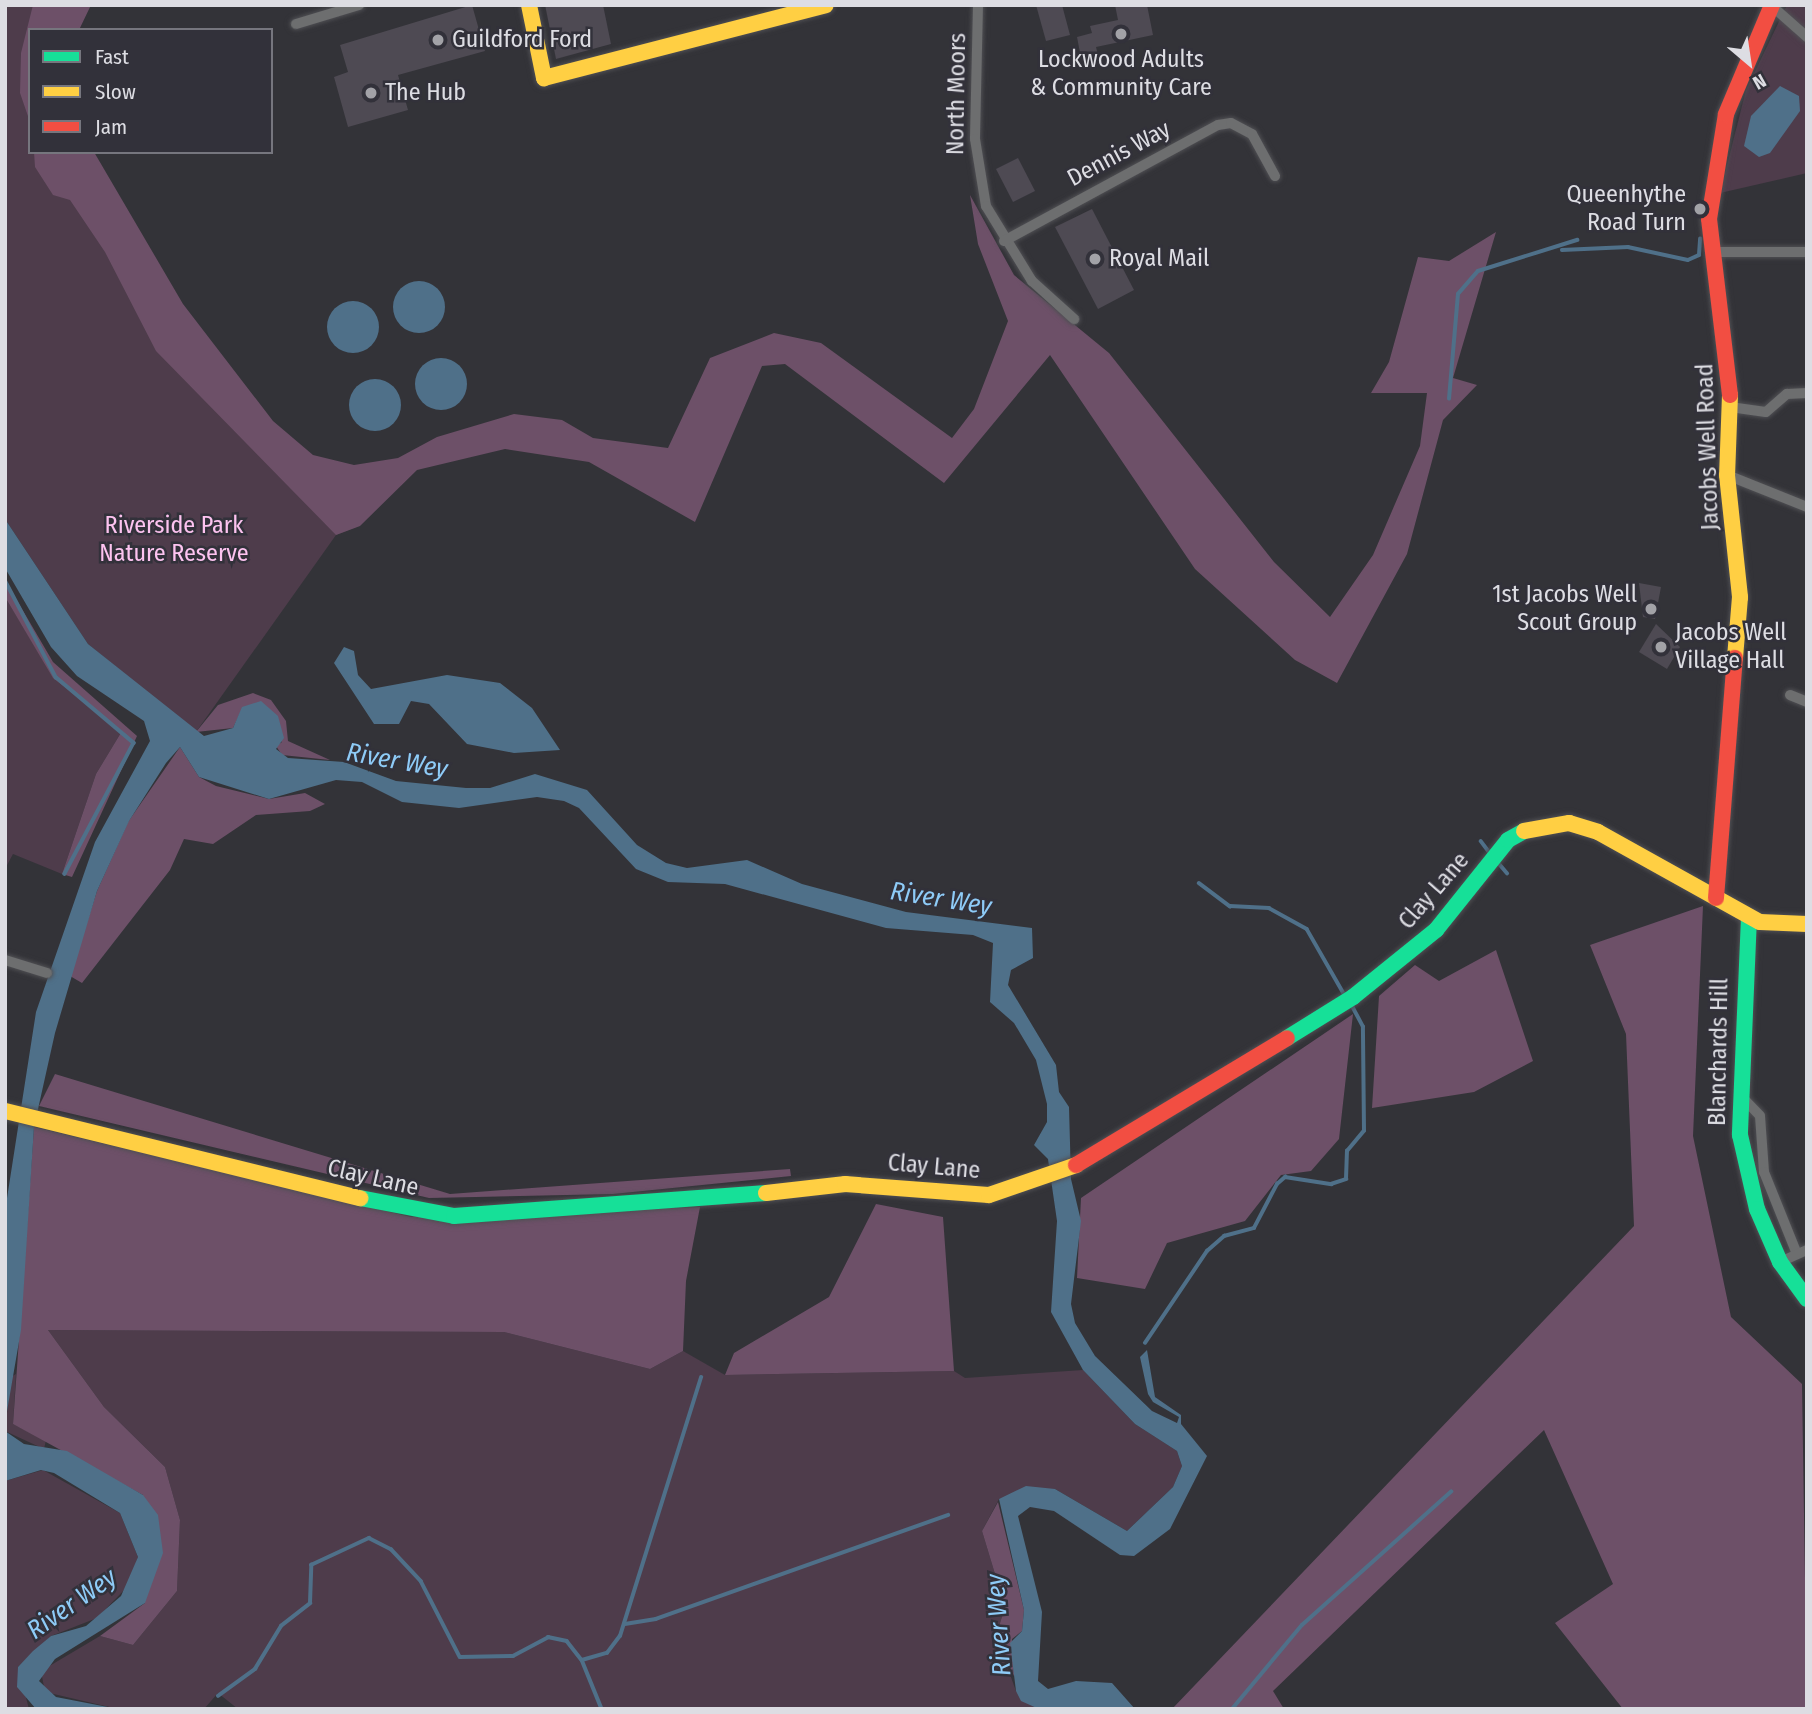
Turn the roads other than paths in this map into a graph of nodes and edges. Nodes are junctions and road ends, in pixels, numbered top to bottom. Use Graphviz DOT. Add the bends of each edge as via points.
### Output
graph roads {
  1 [pos="359,5"];
  2 [pos="529,5"];
  3 [pos="826,5"];
  4 [pos="978,5"];
  5 [pos="1772,6"];
  6 [pos="296,24"];
  7 [pos="1807,37"];
  8 [pos="1275,176"];
  9 [pos="1004,241"];
  10 [pos="1711,252"];
  11 [pos="1807,252"];
  12 [pos="1074,319"];
  13 [pos="1807,393"];
  14 [pos="1730,407"];
  15 [pos="1727,475"];
  16 [pos="1807,507"];
  17 [pos="1790,695"];
  18 [pos="1807,702"];
  19 [pos="1716,898"];
  20 [pos="1749,917"];
  21 [pos="1807,924"];
  22 [pos="5,960"];
  23 [pos="47,974"];
  24 [pos="1739,1094"];
  25 [pos="5,1111"];
  26 [pos="1802,1252"];
  27 [pos="1780,1262"];
  28 [pos="1807,1299"];
  1 -- 6 [label="street"];
  2 -- 3 [label="street" via="544,78"];
  4 -- 9 [label="street, North Moors" via="977,167"];
  5 -- 7 [label="street"];
  5 -- 10 [label="street, Jacobs Well Road" via="1724,123 1711,189"];
  8 -- 9 [label="street, Dennis Way" via="1252,134 1231,123 1218,125"];
  9 -- 12 [label="street, North Moors" via="1032,281"];
  10 -- 11 [label="street"];
  10 -- 14 [label="street, Jacobs Well Road"];
  13 -- 14 [label="street" via="1787,394 1766,412"];
  14 -- 15 [label="street, Jacobs Well Road"];
  15 -- 16 [label="street"];
  15 -- 19 [label="street, Jacobs Well Road" via="1739,626"];
  17 -- 18 [label="street"];
  19 -- 20 [label="street, Clay Lane"];
  19 -- 25 [label="street, Clay Lane" via="1598,832 1562,822 1537,824 1508,840 1436,929 1347,1000 1073,1167 1045,1180 973,1196 845,1184 712,1200 454,1216 399,1208"];
  20 -- 21 [label="street, Clay Lane" via="1774,926"];
  20 -- 24 [label="street, Blanchards Hill"];
  22 -- 23 [label="street"];
  24 -- 26 [label="street" via="1760,1116 1763,1172"];
  24 -- 27 [label="street, Blanchards Hill" via="1740,1135 1757,1209"];
  26 -- 27 [label="street"];
  27 -- 28 [label="street, Blanchards Hill"];
}
